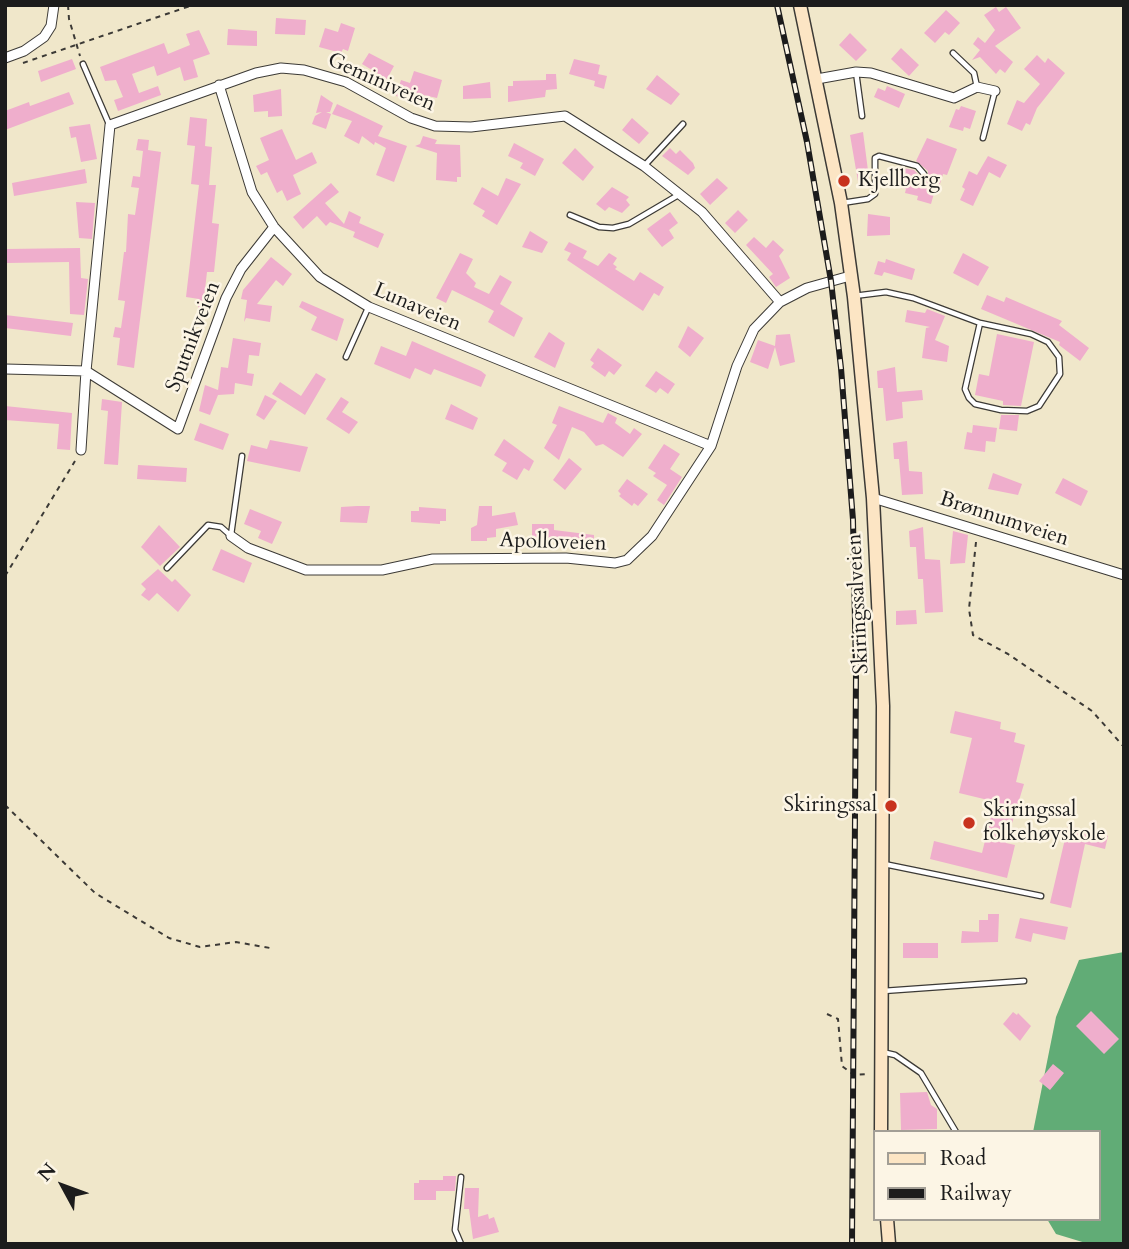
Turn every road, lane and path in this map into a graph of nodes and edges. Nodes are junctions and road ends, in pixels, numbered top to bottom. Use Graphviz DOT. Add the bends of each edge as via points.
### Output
graph roads {
  1 [pos="54,5"];
  2 [pos="68,5"];
  3 [pos="193,5"];
  4 [pos="800,5"];
  5 [pos="76,45"];
  6 [pos="953,53"];
  7 [pos="5,58"];
  8 [pos="83,64"];
  9 [pos="17,65"];
  10 [pos="856,72"];
  11 [pos="817,79"];
  12 [pos="219,85"];
  13 [pos="977,87"];
  14 [pos="995,91"];
  15 [pos="862,116"];
  16 [pos="683,124"];
  17 [pos="110,125"];
  18 [pos="983,138"];
  19 [pos="644,166"];
  20 [pos="924,174"];
  21 [pos="681,194"];
  22 [pos="841,203"];
  23 [pos="570,215"];
  24 [pos="274,227"];
  25 [pos="850,276"];
  26 [pos="854,297"];
  27 [pos="780,302"];
  28 [pos="369,307"];
  29 [pos="980,323"];
  30 [pos="346,357"];
  31 [pos="5,369"];
  32 [pos="86,371"];
  33 [pos="710,446"];
  34 [pos="81,450"];
  35 [pos="242,456"];
  36 [pos="873,498"];
  37 [pos="977,528"];
  38 [pos="231,536"];
  39 [pos="167,568"];
  40 [pos="1124,575"];
  41 [pos="5,576"];
  42 [pos="1124,747"];
  43 [pos="5,805"];
  44 [pos="883,864"];
  45 [pos="1041,896"];
  46 [pos="270,948"];
  47 [pos="1024,981"];
  48 [pos="882,991"];
  49 [pos="827,1014"];
  50 [pos="881,1052"];
  51 [pos="881,1074"];
  52 [pos="881,1130"];
  53 [pos="955,1130"];
  54 [pos="461,1177"];
  55 [pos="887,1221"];
  56 [pos="461,1244"];
  57 [pos="889,1244"];
  1 -- 7 [label="street" via="54,18 44,37"];
  2 -- 5 [label="path"];
  3 -- 5 [label="path"];
  4 -- 11 [label="main road, Skiringssalveien"];
  5 -- 8 [label="path"];
  5 -- 9 [label="path"];
  6 -- 13 [label="lane" via="974,73"];
  8 -- 17 [label="lane"];
  10 -- 11 [label="street"];
  10 -- 13 [label="street" via="943,97 954,98"];
  10 -- 15 [label="lane"];
  11 -- 22 [label="main road, Skiringssalveien"];
  12 -- 17 [label="street, Geminiveien"];
  12 -- 19 [label="street, Geminiveien" via="281,68 304,70 346,82 435,126 471,127 565,116"];
  12 -- 24 [label="street, Lunaveien" via="252,192"];
  13 -- 14 [label="street"];
  14 -- 18 [label="lane"];
  16 -- 19 [label="lane"];
  17 -- 32 [label="street"];
  19 -- 21 [label="street, Geminiveien"];
  20 -- 22 [label="lane" via="917,166 879,156 875,158 875,194"];
  21 -- 23 [label="lane" via="613,228"];
  21 -- 27 [label="street, Geminiveien"];
  22 -- 25 [label="main road, Skiringssalveien"];
  24 -- 28 [label="street, Lunaveien" via="320,277"];
  24 -- 32 [label="street, Sputnikveien" via="226,298 178,429"];
  25 -- 26 [label="main road, Skiringssalveien"];
  25 -- 27 [label="street, Apolloveien" via="807,288"];
  26 -- 29 [label="lane" via="886,292"];
  26 -- 36 [label="main road, Skiringssalveien"];
  27 -- 33 [label="street, Apolloveien" via="747,341"];
  28 -- 30 [label="lane"];
  28 -- 33 [label="street, Lunaveien"];
  29 -- 29 [label="lane" via="1031,334 1048,342 1059,357 1060,374 1038,406 1027,411 1001,410 975,404 970,398 965,389"];
  31 -- 32 [label="street"];
  32 -- 34 [label="street"];
  33 -- 38 [label="street, Apolloveien" via="652,536 639,552 615,563 465,558 433,559 382,570 306,570 248,548"];
  34 -- 41 [label="path"];
  35 -- 38 [label="lane"];
  36 -- 37 [label="street, Brønnumveien"];
  36 -- 44 [label="main road, Skiringssalveien" via="883,706"];
  37 -- 40 [label="street, Brønnumveien"];
  37 -- 42 [label="path" via="969,609 973,635 1092,711"];
  38 -- 39 [label="lane" via="221,527 208,525"];
  43 -- 46 [label="path" via="95,893 169,938 200,947 236,942"];
  44 -- 45 [label="lane"];
  44 -- 48 [label="main road, Skiringssalveien"];
  47 -- 48 [label="lane"];
  48 -- 50 [label="main road, Skiringssalveien"];
  49 -- 51 [label="path" via="838,1020 839,1059 847,1072"];
  50 -- 51 [label="main road, Skiringssalveien"];
  50 -- 53 [label="lane" via="895,1055 921,1073"];
  51 -- 52 [label="main road, Skiringssalveien"];
  54 -- 56 [label="lane" via="455,1230"];
  55 -- 57 [label="main road"];
}
